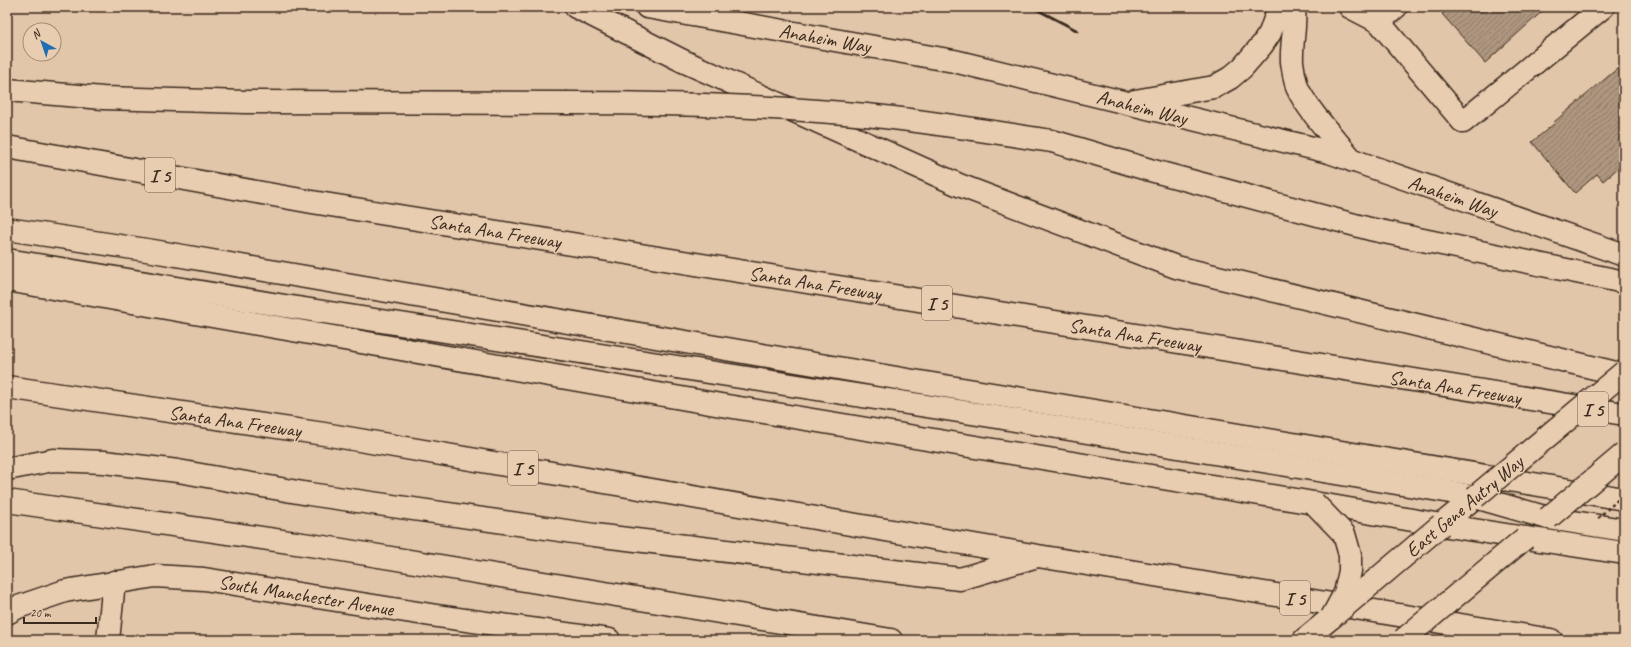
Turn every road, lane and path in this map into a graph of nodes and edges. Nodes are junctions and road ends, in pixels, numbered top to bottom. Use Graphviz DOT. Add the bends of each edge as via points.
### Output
graph roads {
  1 [pos="576,7"];
  2 [pos="647,7"];
  3 [pos="1279,7"];
  4 [pos="1294,7"];
  5 [pos="1350,7"];
  6 [pos="1396,7"];
  7 [pos="1603,7"];
  8 [pos="1379,22"];
  9 [pos="7,90"];
  10 [pos="1126,103"];
  11 [pos="7,148"];
  12 [pos="1353,161"];
  13 [pos="7,229"];
  14 [pos="1624,255"];
  15 [pos="7,260"];
  16 [pos="7,280"];
  17 [pos="1624,282"];
  18 [pos="1624,373"];
  19 [pos="7,387"];
  20 [pos="1624,414"];
  21 [pos="1624,454"];
  22 [pos="7,469"];
  23 [pos="1475,497"];
  24 [pos="1623,498"];
  25 [pos="7,501"];
  26 [pos="1314,503"];
  27 [pos="1548,518"];
  28 [pos="1598,518"];
  29 [pos="1441,525"];
  30 [pos="1624,530"];
  31 [pos="1525,538"];
  32 [pos="1624,553"];
  33 [pos="1038,556"];
  34 [pos="114,582"];
  35 [pos="7,614"];
  36 [pos="1332,617"];
  37 [pos="108,640"];
  38 [pos="609,640"];
  39 [pos="891,640"];
  40 [pos="1304,640"];
  41 [pos="1403,640"];
  42 [pos="1551,640"];
  1 -- 18 [label="main road" via="683,61 959,186 1176,267"];
  2 -- 10 [label="main road, Anaheim Way" via="954,61"];
  3 -- 10 [label="main road" via="1270,33 1262,45 1230,78 1214,87"];
  4 -- 12 [label="main road" via="1296,22 1292,64 1297,86 1307,103"];
  5 -- 8 [label="main road"];
  6 -- 8 [label="main road"];
  7 -- 8 [label="main road" via="1463,122"];
  9 -- 17 [label="main road, bridge" via="103,98 246,102 673,103 867,115 1052,141 1370,229"];
  10 -- 12 [label="main road, Anaheim Way" via="1329,152"];
  11 -- 20 [label="main road, Santa Ana Freeway / I 5" via="312,202"];
  12 -- 14 [label="main road, Anaheim Way"];
  13 -- 24 [label="main road" via="200,259 901,379"];
  15 -- 23 [label="main road" via="293,308 1004,418"];
  16 -- 26 [label="main road" via="721,405"];
  18 -- 23 [label="main road, East Gene Autry Way, bridge"];
  19 -- 33 [label="main road, Santa Ana Freeway / I 5" via="324,434"];
  21 -- 27 [label="main road, bridge"];
  22 -- 33 [label="main road" via="53,460 104,462 178,471 309,494 594,535 960,579"];
  23 -- 27 [label="main road"];
  23 -- 29 [label="main road, East Gene Autry Way"];
  24 -- 28 [label="path, bridge"];
  25 -- 39 [label="main road" via="330,548"];
  26 -- 29 [label="main road"];
  26 -- 36 [label="main road, bridge" via="1344,534 1350,555 1350,571 1345,593"];
  27 -- 30 [label="main road"];
  27 -- 31 [label="main road"];
  29 -- 31 [label="main road"];
  29 -- 36 [label="main road, East Gene Autry Way, bridge"];
  31 -- 32 [label="main road"];
  31 -- 41 [label="main road, bridge"];
  33 -- 42 [label="main road, Santa Ana Freeway / I 5"];
  34 -- 35 [label="main road, South Manchester Avenue" via="65,591 18,607"];
  34 -- 37 [label="main road"];
  34 -- 38 [label="main road, South Manchester Avenue" via="155,576 204,578 437,616"];
  36 -- 40 [label="main road, East Gene Autry Way"];
}
